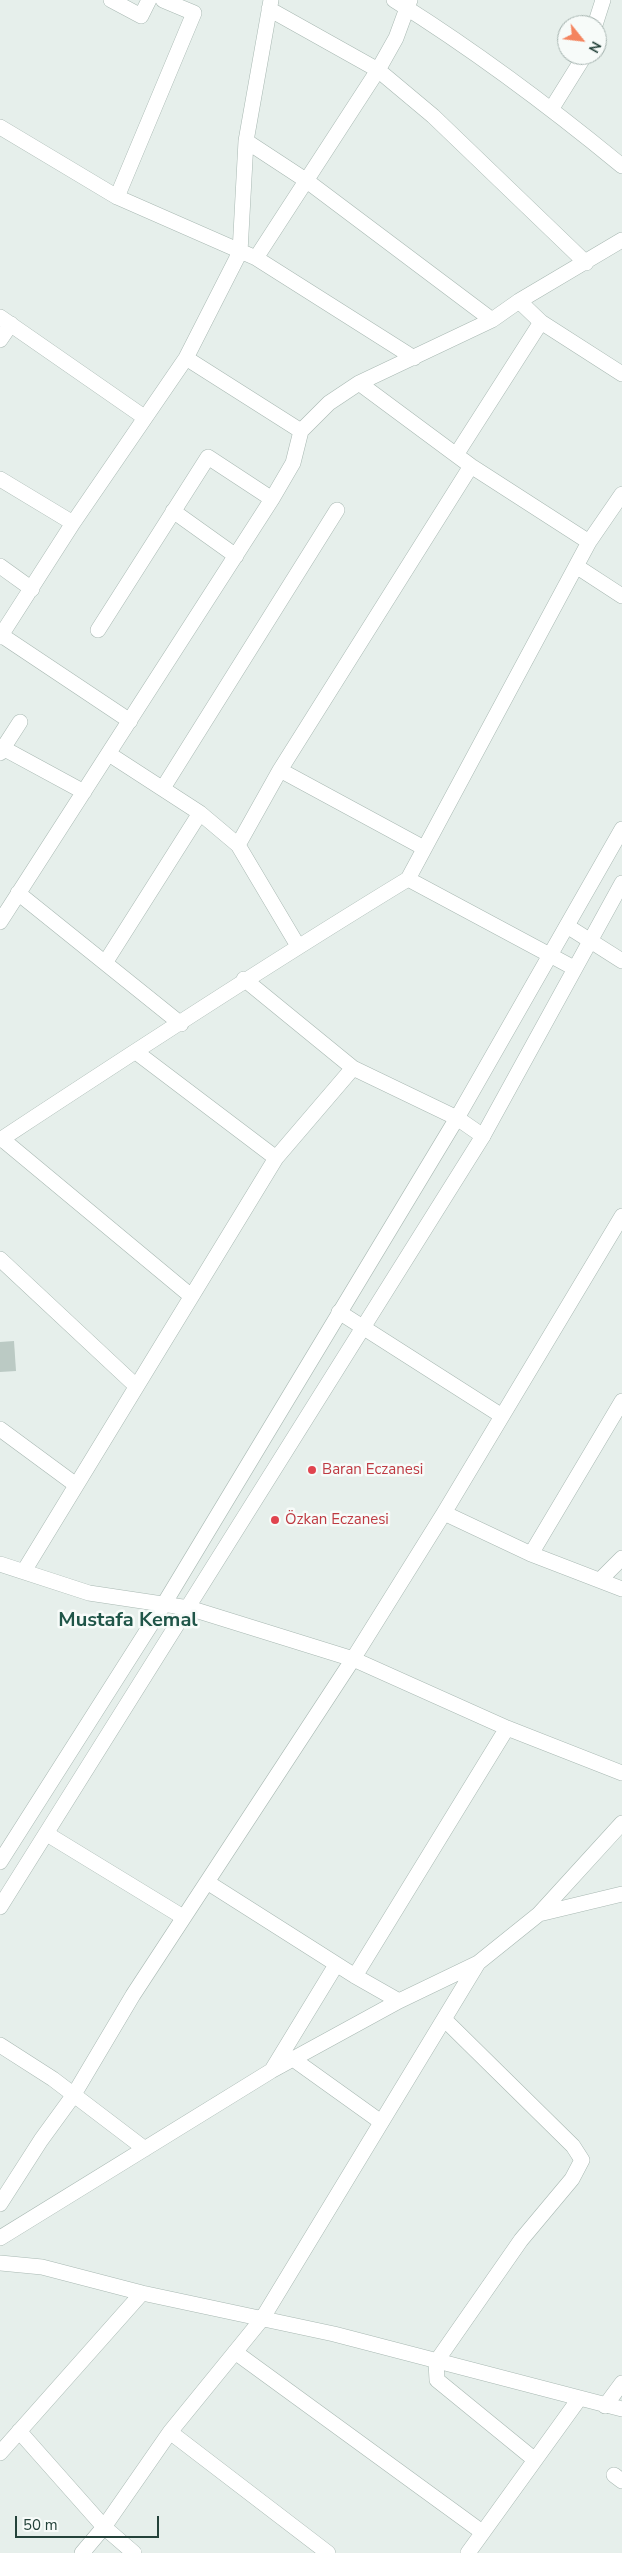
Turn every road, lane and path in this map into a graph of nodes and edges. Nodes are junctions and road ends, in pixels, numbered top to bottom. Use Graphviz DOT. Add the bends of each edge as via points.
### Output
graph roads {
  1 [pos="111,0"];
  2 [pos="149,0"];
  3 [pos="163,0"];
  4 [pos="603,0"];
  5 [pos="404,3"];
  6 [pos="270,4"];
  7 [pos="598,15"];
  8 [pos="579,65"];
  9 [pos="378,70"];
  10 [pos="552,108"];
  11 [pos="0,128"];
  12 [pos="246,142"];
  13 [pos="622,166"];
  14 [pos="307,182"];
  15 [pos="117,196"];
  16 [pos="622,240"];
  17 [pos="240,252"];
  18 [pos="256,258"];
  19 [pos="586,263"];
  20 [pos="519,301"];
  21 [pos="492,320"];
  22 [pos="6,321"];
  23 [pos="541,322"];
  24 [pos="0,340"];
  25 [pos="186,358"];
  26 [pos="414,358"];
  27 [pos="622,374"];
  28 [pos="359,384"];
  29 [pos="144,418"];
  30 [pos="301,431"];
  31 [pos="456,455"];
  32 [pos="471,466"];
  33 [pos="0,479"];
  34 [pos="622,494"];
  35 [pos="272,499"];
  36 [pos="337,510"];
  37 [pos="173,511"];
  38 [pos="73,523"];
  39 [pos="589,542"];
  40 [pos="236,556"];
  41 [pos="0,566"];
  42 [pos="576,566"];
  43 [pos="32,589"];
  44 [pos="622,596"];
  45 [pos="98,630"];
  46 [pos="0,636"];
  47 [pos="130,721"];
  48 [pos="20,722"];
  49 [pos="2,751"];
  50 [pos="109,754"];
  51 [pos="280,770"];
  52 [pos="163,788"];
  53 [pos="84,792"];
  54 [pos="200,813"];
  55 [pos="622,829"];
  56 [pos="238,844"];
  57 [pos="424,848"];
  58 [pos="408,879"];
  59 [pos="622,883"];
  60 [pos="18,893"];
  61 [pos="0,922"];
  62 [pos="567,926"];
  63 [pos="589,940"];
  64 [pos="298,946"];
  65 [pos="551,955"];
  66 [pos="622,961"];
  67 [pos="105,963"];
  68 [pos="574,968"];
  69 [pos="244,979"];
  70 [pos="181,1024"];
  71 [pos="136,1052"];
  72 [pos="353,1068"];
  73 [pos="457,1118"];
  74 [pos="483,1136"];
  75 [pos="1,1140"];
  76 [pos="276,1158"];
  77 [pos="622,1216"];
  78 [pos="0,1260"];
  79 [pos="191,1296"];
  80 [pos="340,1312"];
  81 [pos="363,1326"];
  82 [pos="136,1386"];
  83 [pos="622,1401"];
  84 [pos="502,1416"];
  85 [pos="0,1429"];
  86 [pos="76,1485"];
  87 [pos="444,1513"];
  88 [pos="531,1554"];
  89 [pos="622,1558"];
  90 [pos="0,1564"];
  91 [pos="24,1571"];
  92 [pos="600,1580"];
  93 [pos="622,1589"];
  94 [pos="164,1604"];
  95 [pos="189,1608"];
  96 [pos="353,1659"];
  97 [pos="507,1728"];
  98 [pos="622,1773"];
  99 [pos="622,1823"];
  100 [pos="47,1834"];
  101 [pos="0,1862"];
  102 [pos="206,1882"];
  103 [pos="622,1894"];
  104 [pos="0,1907"];
  105 [pos="539,1914"];
  106 [pos="183,1917"];
  107 [pos="478,1963"];
  108 [pos="336,1965"];
  109 [pos="355,1976"];
  110 [pos="399,2001"];
  111 [pos="444,2019"];
  112 [pos="0,2045"];
  113 [pos="293,2059"];
  114 [pos="272,2070"];
  115 [pos="73,2096"];
  116 [pos="382,2122"];
  117 [pos="145,2149"];
  118 [pos="0,2204"];
  119 [pos="0,2238"];
  120 [pos="0,2263"];
  121 [pos="142,2293"];
  122 [pos="262,2319"];
  123 [pos="235,2352"];
  124 [pos="436,2362"];
  125 [pos="622,2383"];
  126 [pos="579,2399"];
  127 [pos="605,2406"];
  128 [pos="622,2409"];
  129 [pos="19,2431"];
  130 [pos="170,2432"];
  131 [pos="0,2453"];
  132 [pos="536,2460"];
  133 [pos="104,2527"];
  134 [pos="482,2532"];
  135 [pos="475,2550"];
  136 [pos="82,2553"];
  137 [pos="134,2553"];
  138 [pos="328,2553"];
  1 -- 2 [label="street" via="141,16"];
  3 -- 15 [label="street" via="194,13"];
  4 -- 7 [label="street"];
  5 -- 9 [label="street" via="396,38"];
  5 -- 10 [label="street"];
  6 -- 9 [label="street"];
  6 -- 12 [label="street"];
  8 -- 10 [label="street"];
  9 -- 14 [label="street"];
  9 -- 19 [label="street" via="433,116"];
  10 -- 13 [label="street"];
  11 -- 15 [label="street"];
  12 -- 14 [label="street"];
  12 -- 17 [label="street"];
  14 -- 18 [label="street"];
  14 -- 21 [label="street"];
  15 -- 17 [label="street"];
  16 -- 19 [label="street"];
  17 -- 18 [label="street"];
  17 -- 25 [label="street"];
  18 -- 26 [label="street"];
  19 -- 20 [label="street"];
  20 -- 21 [label="street"];
  20 -- 23 [label="street"];
  21 -- 26 [label="street"];
  22 -- 24 [label="street"];
  22 -- 29 [label="street"];
  23 -- 27 [label="street"];
  23 -- 31 [label="street"];
  25 -- 29 [label="street"];
  25 -- 30 [label="street"];
  26 -- 28 [label="street"];
  28 -- 30 [label="street" via="329,404"];
  28 -- 31 [label="street"];
  29 -- 38 [label="street"];
  30 -- 35 [label="street" via="293,463"];
  31 -- 32 [label="street"];
  32 -- 39 [label="street"];
  32 -- 51 [label="street"];
  33 -- 38 [label="street"];
  34 -- 39 [label="street"];
  35 -- 37 [label="street" via="208,457"];
  35 -- 40 [label="street"];
  36 -- 52 [label="street"];
  37 -- 40 [label="street"];
  37 -- 45 [label="street"];
  38 -- 43 [label="street"];
  39 -- 42 [label="street"];
  40 -- 47 [label="street"];
  41 -- 43 [label="street"];
  42 -- 44 [label="street"];
  42 -- 57 [label="street"];
  43 -- 46 [label="street"];
  46 -- 47 [label="street"];
  47 -- 50 [label="street"];
  48 -- 49 [label="street"];
  49 -- 53 [label="street"];
  50 -- 52 [label="street"];
  50 -- 53 [label="street"];
  51 -- 56 [label="street"];
  51 -- 57 [label="street"];
  52 -- 54 [label="street"];
  53 -- 60 [label="street"];
  54 -- 56 [label="street"];
  54 -- 67 [label="street"];
  55 -- 62 [label="street"];
  56 -- 64 [label="street"];
  57 -- 58 [label="street"];
  58 -- 64 [label="street"];
  58 -- 65 [label="street"];
  59 -- 63 [label="street"];
  60 -- 61 [label="street"];
  60 -- 67 [label="street"];
  62 -- 63 [label="street"];
  62 -- 65 [label="street"];
  63 -- 66 [label="street"];
  63 -- 68 [label="street"];
  64 -- 69 [label="street"];
  65 -- 68 [label="street"];
  65 -- 73 [label="street"];
  67 -- 70 [label="street"];
  68 -- 74 [label="street"];
  69 -- 70 [label="street"];
  69 -- 72 [label="street"];
  70 -- 71 [label="street"];
  71 -- 75 [label="street"];
  71 -- 76 [label="street"];
  72 -- 73 [label="street"];
  72 -- 76 [label="street"];
  73 -- 74 [label="street"];
  73 -- 80 [label="street"];
  74 -- 81 [label="street"];
  75 -- 79 [label="street"];
  76 -- 79 [label="street"];
  77 -- 84 [label="street"];
  78 -- 82 [label="street"];
  79 -- 82 [label="street"];
  80 -- 81 [label="street"];
  80 -- 94 [label="street"];
  81 -- 84 [label="street"];
  81 -- 95 [label="street"];
  82 -- 86 [label="street"];
  83 -- 88 [label="street"];
  84 -- 87 [label="street"];
  85 -- 86 [label="street"];
  86 -- 91 [label="street"];
  87 -- 88 [label="street"];
  87 -- 96 [label="street"];
  88 -- 92 [label="street"];
  89 -- 92 [label="street"];
  90 -- 91 [label="street"];
  91 -- 94 [label="street" via="89,1593"];
  92 -- 93 [label="street"];
  94 -- 95 [label="street"];
  94 -- 101 [label="street"];
  95 -- 96 [label="street"];
  95 -- 100 [label="street"];
  96 -- 97 [label="street"];
  96 -- 102 [label="street"];
  97 -- 98 [label="street"];
  97 -- 109 [label="street"];
  99 -- 105 [label="street"];
  100 -- 104 [label="street"];
  100 -- 106 [label="street"];
  102 -- 106 [label="street"];
  102 -- 108 [label="street"];
  103 -- 105 [label="street"];
  105 -- 107 [label="street"];
  106 -- 115 [label="street"];
  107 -- 110 [label="street"];
  107 -- 111 [label="street"];
  108 -- 109 [label="street"];
  108 -- 114 [label="street"];
  109 -- 110 [label="street"];
  110 -- 113 [label="street"];
  111 -- 116 [label="street"];
  111 -- 124 [label="street" via="574,2146 582,2160 572,2179 522,2240"];
  112 -- 115 [label="street"];
  113 -- 114 [label="street"];
  113 -- 116 [label="street"];
  114 -- 117 [label="street"];
  115 -- 117 [label="street"];
  115 -- 118 [label="street"];
  116 -- 122 [label="street"];
  117 -- 119 [label="street"];
  120 -- 121 [label="street" via="42,2267"];
  121 -- 122 [label="street"];
  121 -- 129 [label="street"];
  122 -- 123 [label="street"];
  122 -- 124 [label="street" via="334,2334"];
  123 -- 130 [label="street"];
  123 -- 134 [label="street"];
  124 -- 126 [label="street"];
  124 -- 132 [label="street" via="437,2380"];
  125 -- 127 [label="street"];
  126 -- 127 [label="street"];
  126 -- 132 [label="street"];
  127 -- 128 [label="street"];
  129 -- 131 [label="street"];
  129 -- 133 [label="street"];
  130 -- 133 [label="street"];
  130 -- 138 [label="street"];
  132 -- 134 [label="street"];
  133 -- 136 [label="street"];
  133 -- 137 [label="street"];
  134 -- 135 [label="street"];
}
